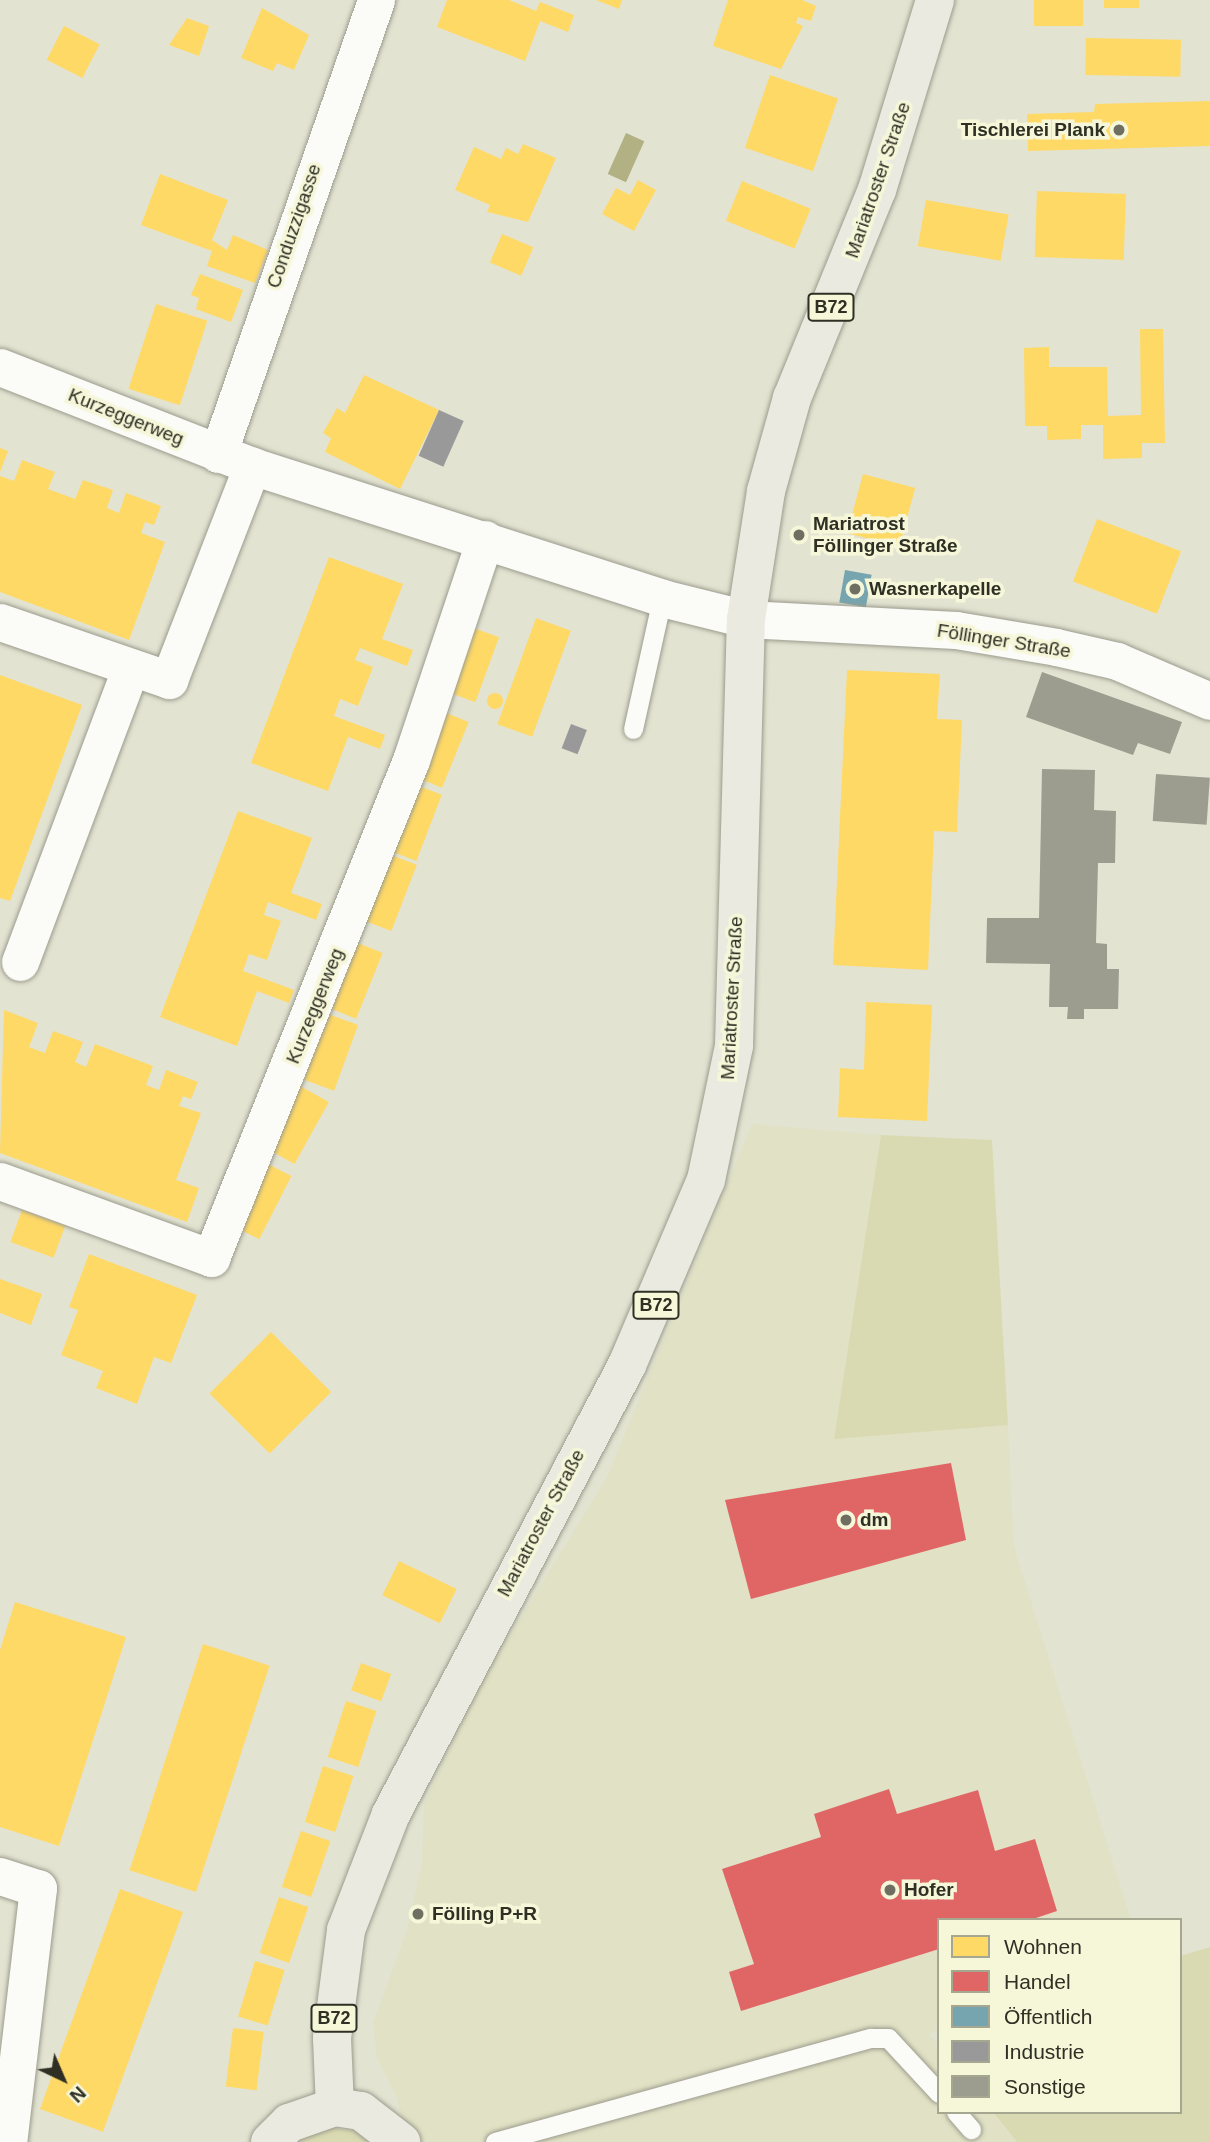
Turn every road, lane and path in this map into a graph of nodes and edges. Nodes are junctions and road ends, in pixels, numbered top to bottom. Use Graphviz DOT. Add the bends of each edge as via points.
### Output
graph roads {
  1 [pos="376,0"];
  2 [pos="935,0"];
  3 [pos="0,367"];
  4 [pos="218,453"];
  5 [pos="251,466"];
  6 [pos="485,539"];
  7 [pos="662,598"];
  8 [pos="747,619"];
  9 [pos="0,622"];
  10 [pos="130,669"];
  11 [pos="1210,701"];
  12 [pos="633,729"];
  13 [pos="20,962"];
  14 [pos="0,1181"];
  15 [pos="0,1876"];
  16 [pos="937,2090"];
  17 [pos="335,2107"];
  18 [pos="958,2114"];
  19 [pos="971,2129"];
  20 [pos="8,2142"];
  21 [pos="271,2142"];
  22 [pos="401,2142"];
  23 [pos="495,2142"];
  1 -- 4 [label="street, Conduzzigasse"];
  2 -- 8 [label="main road, Mariatroster Straße / B72" via="877,190 792,398 766,491"];
  3 -- 4 [label="street, Kurzeggerweg"];
  4 -- 5 [label="street, Kurzeggerweg"];
  5 -- 6 [label="street, Kurzeggerweg"];
  5 -- 10 [label="street" via="169,680"];
  6 -- 7 [label="street, Kurzeggerweg"];
  6 -- 14 [label="street, Kurzeggerweg" via="411,760 211,1258"];
  7 -- 8 [label="street, Kurzeggerweg"];
  7 -- 12 [label="lane"];
  8 -- 11 [label="street, Föllinger Straße" via="981,634 1117,662"];
  8 -- 17 [label="main road, Mariatroster Straße / B72" via="734,1046 706,1181 627,1365 391,1814 346,1930 332,2039"];
  9 -- 10 [label="street"];
  10 -- 13 [label="street"];
  15 -- 20 [label="street" via="38,1888"];
  16 -- 23 [label="lane" via="888,2038 871,2038"];
  17 -- 21 [label="main road" via="289,2123"];
  17 -- 22 [label="main road" via="361,2111"];
  18 -- 19 [label="lane"];
}
